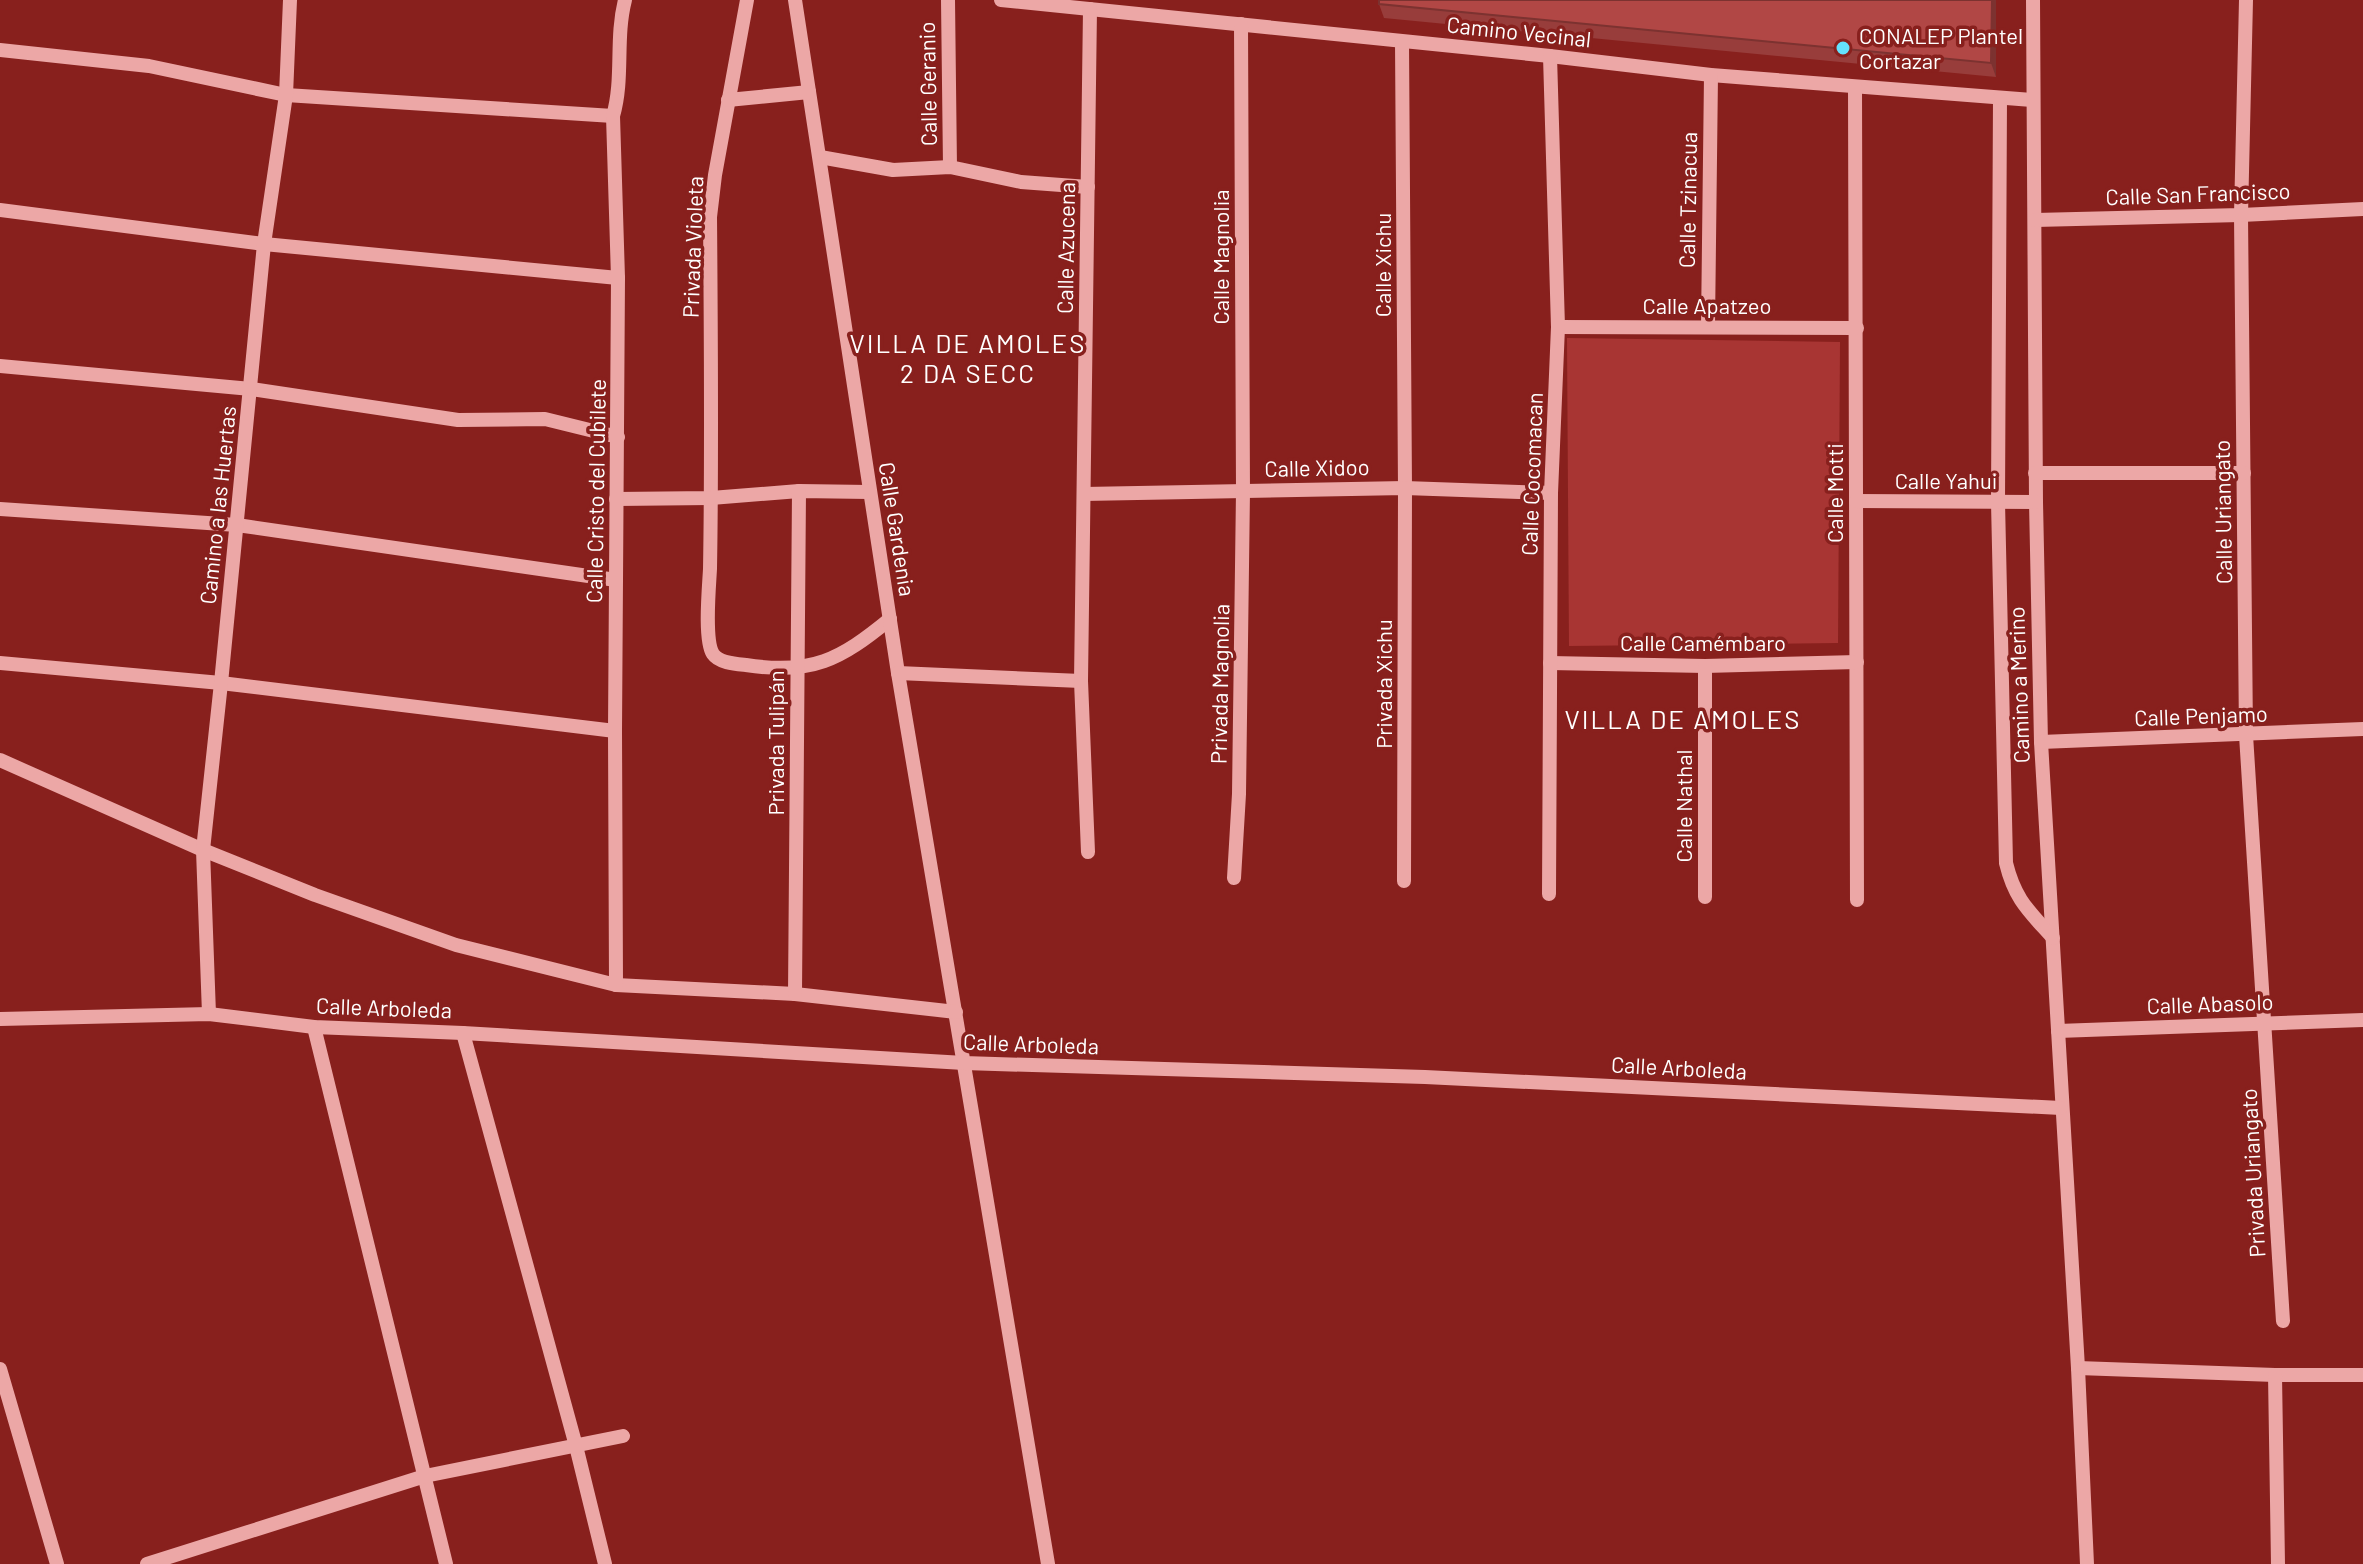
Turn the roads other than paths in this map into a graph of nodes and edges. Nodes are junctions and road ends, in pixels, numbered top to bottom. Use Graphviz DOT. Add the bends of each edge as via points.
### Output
graph roads {
  1 [pos="290,0"];
  2 [pos="625,0"];
  3 [pos="747,0"];
  4 [pos="795,0"];
  5 [pos="948,0"];
  6 [pos="1001,0"];
  7 [pos="2033,0"];
  8 [pos="2246,0"];
  9 [pos="1090,9"];
  10 [pos="1241,24"];
  11 [pos="1402,42"];
  12 [pos="0,50"];
  13 [pos="1550,56"];
  14 [pos="1711,75"];
  15 [pos="1855,87"];
  16 [pos="809,92"];
  17 [pos="286,95"];
  18 [pos="2000,98"];
  19 [pos="728,100"];
  20 [pos="2032,100"];
  21 [pos="613,116"];
  22 [pos="820,157"];
  23 [pos="950,167"];
  24 [pos="1088,187"];
  25 [pos="2363,209"];
  26 [pos="0,210"];
  27 [pos="2241,215"];
  28 [pos="2035,220"];
  29 [pos="264,244"];
  30 [pos="618,278"];
  31 [pos="1708,326"];
  32 [pos="1558,327"];
  33 [pos="1857,328"];
  34 [pos="0,366"];
  35 [pos="251,389"];
  36 [pos="618,437"];
  37 [pos="2035,473"];
  38 [pos="2244,473"];
  39 [pos="1405,488"];
  40 [pos="799,491"];
  41 [pos="1243,491"];
  42 [pos="869,492"];
  43 [pos="1551,493"];
  44 [pos="1084,494"];
  45 [pos="711,498"];
  46 [pos="616,499"];
  47 [pos="1856,501"];
  48 [pos="1998,502"];
  49 [pos="2036,502"];
  50 [pos="0,509"];
  51 [pos="237,525"];
  52 [pos="616,580"];
  53 [pos="890,619"];
  54 [pos="1857,662"];
  55 [pos="0,663"];
  56 [pos="1550,663"];
  57 [pos="1705,666"];
  58 [pos="797,668"];
  59 [pos="898,673"];
  60 [pos="1081,681"];
  61 [pos="221,683"];
  62 [pos="2363,729"];
  63 [pos="615,731"];
  64 [pos="2246,735"];
  65 [pos="2041,742"];
  66 [pos="0,760"];
  67 [pos="203,850"];
  68 [pos="1088,852"];
  69 [pos="1234,878"];
  70 [pos="1404,881"];
  71 [pos="1549,894"];
  72 [pos="1705,897"];
  73 [pos="1857,900"];
  74 [pos="2053,938"];
  75 [pos="616,985"];
  76 [pos="795,994"];
  77 [pos="956,1012"];
  78 [pos="209,1014"];
  79 [pos="0,1019"];
  80 [pos="2363,1020"];
  81 [pos="2266,1023"];
  82 [pos="314,1027"];
  83 [pos="2058,1031"];
  84 [pos="463,1033"];
  85 [pos="964,1063"];
  86 [pos="2061,1108"];
  87 [pos="2283,1321"];
  88 [pos="2078,1368"];
  89 [pos="0,1369"];
  90 [pos="2275,1375"];
  91 [pos="2363,1375"];
  92 [pos="623,1436"];
  93 [pos="576,1446"];
  94 [pos="425,1476"];
  95 [pos="57,1564"];
  96 [pos="147,1564"];
  97 [pos="446,1564"];
  98 [pos="605,1564"];
  99 [pos="1048,1564"];
  100 [pos="2087,1564"];
  101 [pos="2278,1564"];
  1 -- 17 [label="street, Camino a las Huertas"];
  2 -- 21 [label="street, Calle Cristo del Cubilete"];
  3 -- 19 [label="street, Privada Violeta"];
  4 -- 16 [label="street, Calle Gardenia"];
  5 -- 23 [label="street, Calle Geranio"];
  6 -- 9 [label="street, Camino Vecinal"];
  7 -- 20 [label="street, Camino a Merino"];
  8 -- 27 [label="street, Calle Uriangato"];
  9 -- 10 [label="street, Camino Vecinal"];
  9 -- 24 [label="street, Calle Azucena"];
  10 -- 11 [label="street, Camino Vecinal"];
  10 -- 41 [label="street, Calle Magnolia"];
  11 -- 13 [label="street, Camino Vecinal"];
  11 -- 39 [label="street, Calle Xichu"];
  12 -- 17 [label="street" via="149,66"];
  13 -- 14 [label="street, Camino Vecinal"];
  13 -- 32 [label="street, Calle Cocomacan"];
  14 -- 15 [label="street, Camino Vecinal"];
  14 -- 31 [label="street, Calle Tzinacua"];
  15 -- 18 [label="street, Camino Vecinal"];
  15 -- 33 [label="street, Calle Motti"];
  16 -- 19 [label="street"];
  16 -- 22 [label="street, Calle Gardenia"];
  17 -- 21 [label="street"];
  17 -- 29 [label="street, Camino a las Huertas"];
  18 -- 20 [label="street, Camino Vecinal"];
  18 -- 48 [label="street"];
  19 -- 45 [label="street, Privada Violeta" via="710,217"];
  20 -- 28 [label="street, Camino a Merino"];
  21 -- 30 [label="street, Calle Cristo del Cubilete"];
  22 -- 23 [label="street" via="893,170"];
  22 -- 42 [label="street, Calle Gardenia"];
  23 -- 24 [label="street" via="1021,182"];
  24 -- 44 [label="street, Calle Azucena"];
  25 -- 27 [label="street, Calle San Francisco"];
  26 -- 29 [label="street"];
  27 -- 28 [label="street, Calle San Francisco"];
  27 -- 38 [label="street, Calle Uriangato"];
  28 -- 37 [label="street, Camino a Merino"];
  29 -- 30 [label="street"];
  29 -- 35 [label="street, Camino a las Huertas"];
  30 -- 36 [label="street, Calle Cristo del Cubilete"];
  31 -- 32 [label="street, Calle Apatzeo"];
  31 -- 33 [label="street, Calle Apatzeo"];
  32 -- 43 [label="street, Calle Cocomacan"];
  33 -- 47 [label="street, Calle Motti"];
  34 -- 35 [label="street"];
  35 -- 36 [label="street" via="458,420 545,419"];
  35 -- 51 [label="street, Camino a las Huertas"];
  36 -- 46 [label="street, Calle Cristo del Cubilete"];
  37 -- 38 [label="street"];
  37 -- 49 [label="street, Camino a Merino"];
  38 -- 64 [label="street, Calle Uriangato"];
  39 -- 41 [label="street, Calle Xidoo"];
  39 -- 43 [label="street, Calle Xidoo"];
  39 -- 70 [label="street, Privada Xichu"];
  40 -- 42 [label="street"];
  40 -- 45 [label="street"];
  40 -- 58 [label="street, Privada Tulipán"];
  41 -- 44 [label="street, Calle Xidoo"];
  41 -- 69 [label="street, Privada Magnolia"];
  42 -- 53 [label="street, Calle Gardenia"];
  43 -- 56 [label="street, Calle Cocomacan"];
  44 -- 60 [label="street, Calle Azucena"];
  45 -- 46 [label="street"];
  45 -- 58 [label="street, Privada Violeta" via="711,652 752,666"];
  46 -- 52 [label="street, Calle Cristo del Cubilete"];
  47 -- 48 [label="street, Calle Yahui"];
  47 -- 54 [label="street, Calle Motti"];
  48 -- 49 [label="street, Calle Yahui"];
  48 -- 74 [label="street" via="2006,863 2018,899"];
  49 -- 65 [label="street, Camino a Merino"];
  50 -- 51 [label="street"];
  51 -- 52 [label="street"];
  51 -- 61 [label="street, Camino a las Huertas"];
  52 -- 63 [label="street, Calle Cristo del Cubilete"];
  53 -- 58 [label="street" via="854,648"];
  53 -- 59 [label="street, Calle Gardenia"];
  54 -- 57 [label="street, Calle Camémbaro"];
  54 -- 73 [label="street, Calle Motti"];
  55 -- 61 [label="street"];
  56 -- 57 [label="street, Calle Camémbaro"];
  56 -- 71 [label="street, Calle Cocomacan"];
  57 -- 72 [label="street, Calle Nathal"];
  58 -- 76 [label="street, Privada Tulipán"];
  59 -- 60 [label="street"];
  59 -- 77 [label="street, Calle Gardenia"];
  60 -- 68 [label="street, Calle Azucena"];
  61 -- 63 [label="street"];
  61 -- 67 [label="street, Camino a las Huertas"];
  62 -- 64 [label="street, Calle Penjamo"];
  63 -- 75 [label="street, Calle Cristo del Cubilete"];
  64 -- 65 [label="street, Calle Penjamo"];
  64 -- 81 [label="street, Calle Uriangato"];
  65 -- 74 [label="street, Camino a Merino"];
  66 -- 67 [label="street"];
  67 -- 75 [label="street" via="456,945"];
  67 -- 78 [label="street, Camino a las Huertas"];
  74 -- 83 [label="street, Camino a Merino"];
  75 -- 76 [label="street"];
  76 -- 77 [label="street"];
  77 -- 85 [label="street, Calle Gardenia"];
  78 -- 79 [label="street, Calle Arboleda"];
  78 -- 82 [label="street, Calle Arboleda"];
  80 -- 81 [label="street, Calle Abasolo"];
  81 -- 83 [label="street, Calle Abasolo"];
  81 -- 87 [label="street, Privada Uriangato"];
  82 -- 84 [label="street, Calle Arboleda"];
  82 -- 94 [label="street"];
  83 -- 86 [label="street, Camino a Merino"];
  84 -- 85 [label="street, Calle Arboleda"];
  84 -- 93 [label="street"];
  85 -- 86 [label="street, Calle Arboleda" via="1441,1077"];
  85 -- 99 [label="street, Calle Gardenia"];
  86 -- 88 [label="street, Camino a Merino"];
  88 -- 90 [label="street"];
  88 -- 100 [label="street, Camino a Merino"];
  89 -- 95 [label="street"];
  90 -- 91 [label="street"];
  90 -- 101 [label="street"];
  92 -- 93 [label="street"];
  93 -- 94 [label="street"];
  93 -- 98 [label="street"];
  94 -- 96 [label="street"];
  94 -- 97 [label="street"];
}
